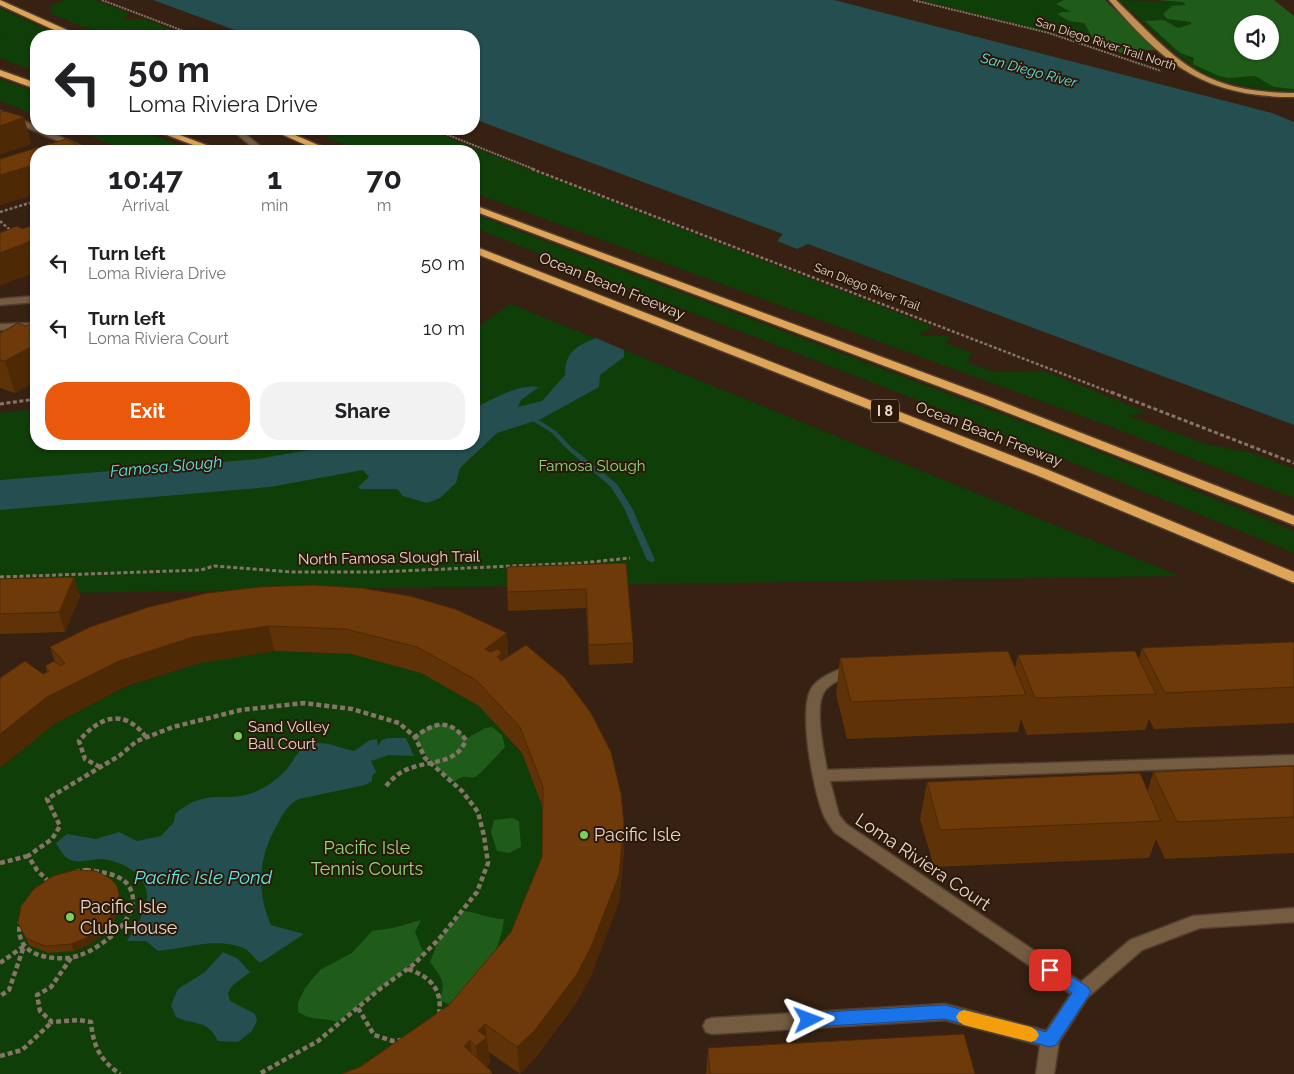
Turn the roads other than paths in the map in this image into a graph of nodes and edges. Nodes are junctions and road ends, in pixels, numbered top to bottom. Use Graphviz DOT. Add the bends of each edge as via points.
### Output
graph roads {
  1 [pos="1112,0"];
  2 [pos="0,2"];
  3 [pos="60,30"];
  4 [pos="0,73"];
  5 [pos="30,84"];
  6 [pos="1294,95"];
  7 [pos="0,113"];
  8 [pos="30,126"];
  9 [pos="50,135"];
  10 [pos="173,135"];
  11 [pos="242,135"];
  12 [pos="288,135"];
  13 [pos="73,145"];
  14 [pos="200,145"];
  15 [pos="255,145"];
  16 [pos="313,145"];
  17 [pos="480,210"];
  18 [pos="480,251"];
  19 [pos="30,300"];
  20 [pos="0,302"];
  21 [pos="30,326"];
  22 [pos="0,327"];
  23 [pos="1294,521"];
  24 [pos="1294,578"];
  25 [pos="867,668"];
  26 [pos="1294,760"];
  27 [pos="820,776"];
  28 [pos="1294,915"];
  29 [pos="1082,992"];
  30 [pos="712,1026"];
  31 [pos="1050,1040"];
  32 [pos="1045,1074"];
  1 -- 6 [label="main road" via="1171,57 1198,76 1254,92"];
  2 -- 3 [label="highway"];
  4 -- 5 [label="highway"];
  7 -- 8 [label="street"];
  9 -- 13 [label="street"];
  10 -- 14 [label="highway"];
  11 -- 15 [label="street"];
  12 -- 16 [label="highway"];
  17 -- 23 [label="highway, Ocean Beach Freeway" via="1000,405"];
  18 -- 24 [label="highway, Ocean Beach Freeway / I 8" via="1041,472"];
  19 -- 20 [label="street"];
  21 -- 22 [label="street"];
  25 -- 27 [label="street, Loma Riviera Court" via="857,668 831,679 816,692 812,708"];
  26 -- 27 [label="street"];
  27 -- 29 [label="street, Loma Riviera Court" via="832,816 853,839"];
  28 -- 29 [label="street" via="1199,921 1136,945"];
  29 -- 31 [label="street"];
  30 -- 31 [label="street" via="945,1012"];
  31 -- 32 [label="street"];
}
